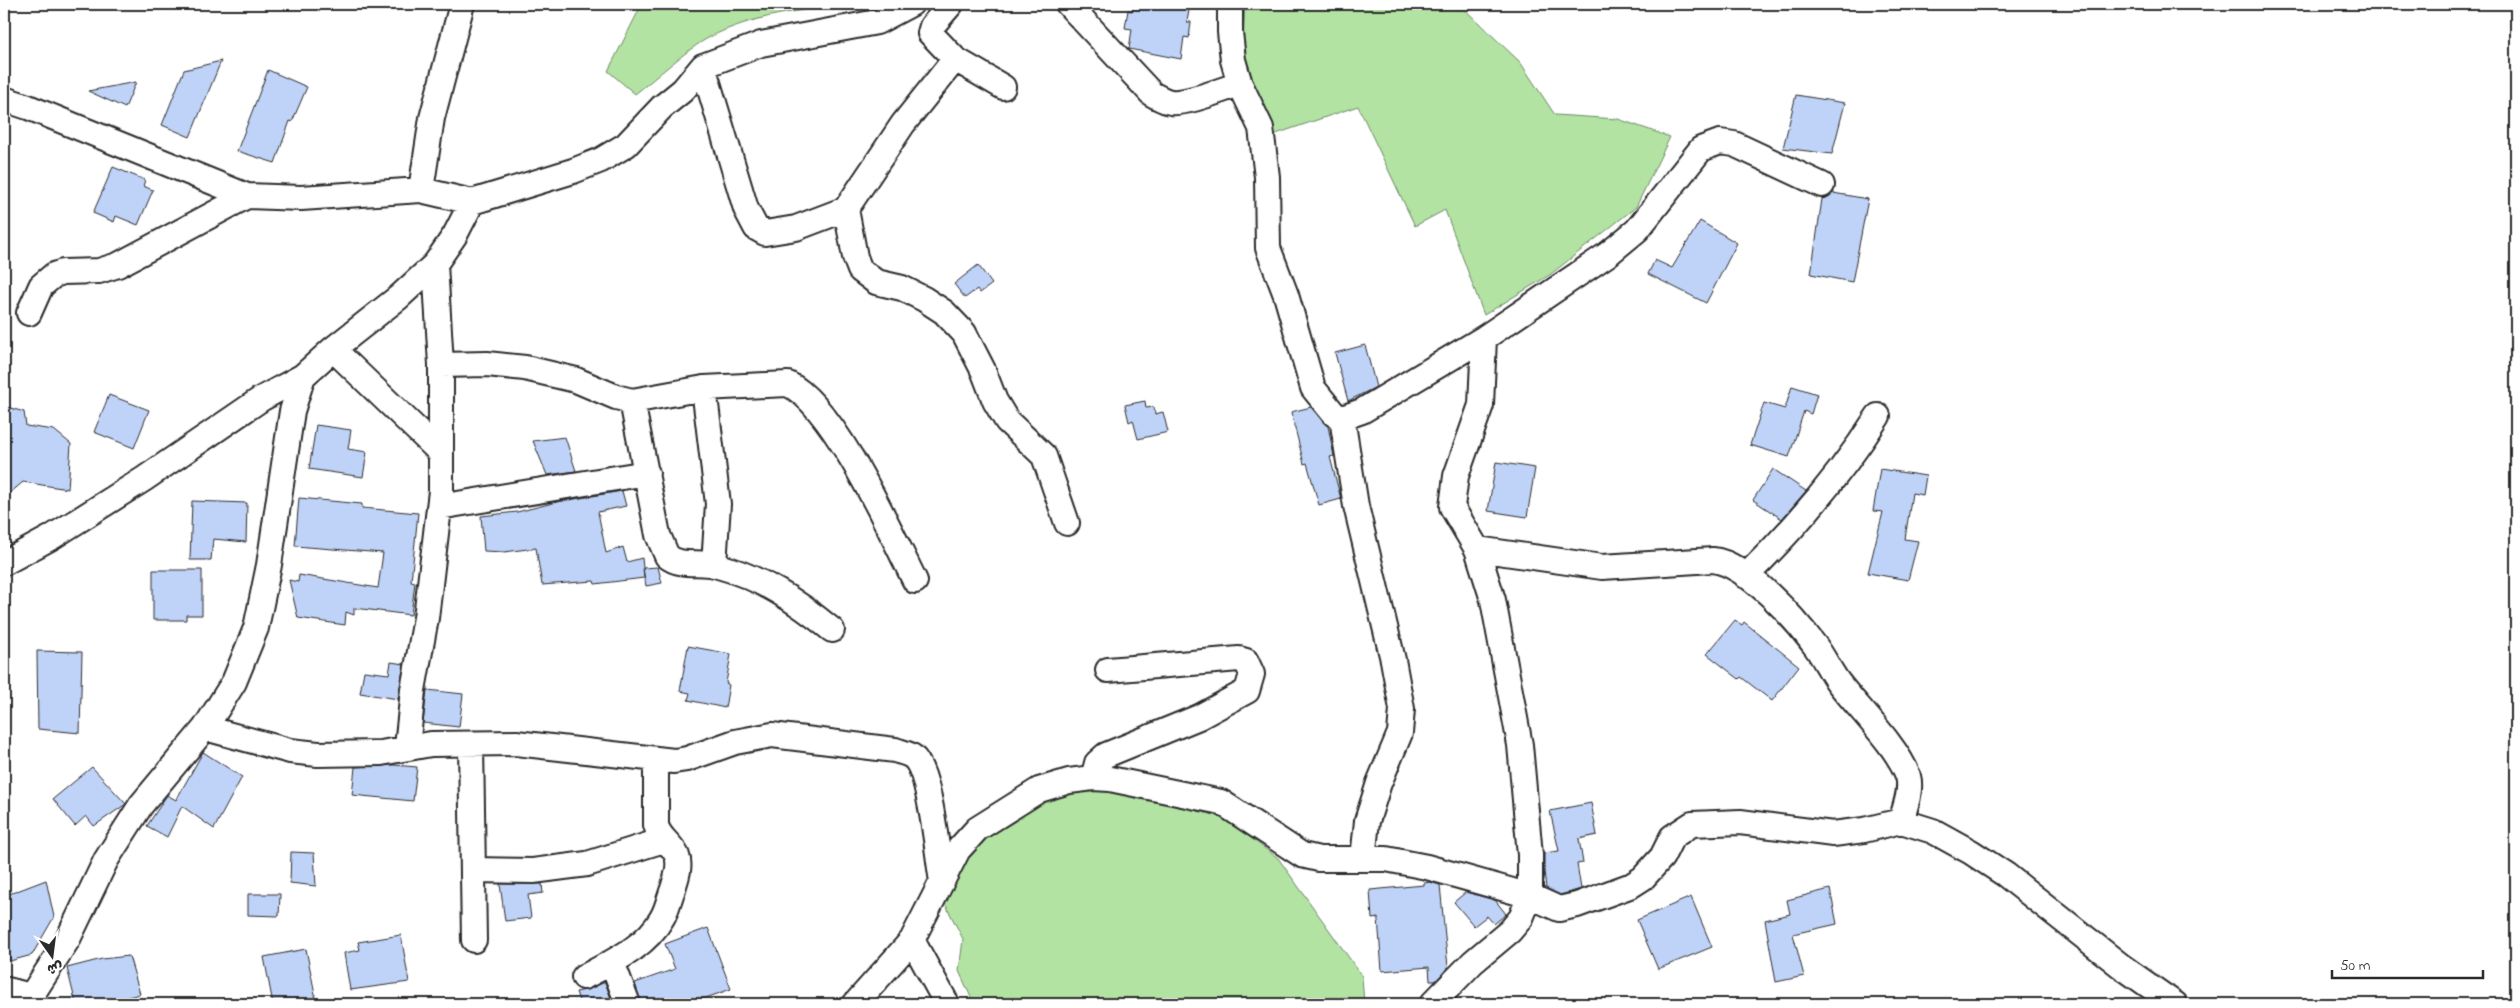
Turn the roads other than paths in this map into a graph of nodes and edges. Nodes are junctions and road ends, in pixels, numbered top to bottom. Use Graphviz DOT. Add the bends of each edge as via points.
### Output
graph roads {
  1 [pos="462,4"];
  2 [pos="911,4"];
  3 [pos="951,4"];
  4 [pos="1068,4"];
  5 [pos="1230,4"];
  6 [pos="955,59"];
  7 [pos="704,66"];
  8 [pos="1240,84"];
  9 [pos="1003,87"];
  10 [pos="4,99"];
  11 [pos="1822,184"];
  12 [pos="421,190"];
  13 [pos="247,196"];
  14 [pos="472,202"];
  15 [pos="846,208"];
  16 [pos="435,264"];
  17 [pos="29,313"];
  18 [pos="1484,338"];
  19 [pos="333,349"];
  20 [pos="441,365"];
  21 [pos="303,376"];
  22 [pos="704,388"];
  23 [pos="632,401"];
  24 [pos="1878,416"];
  25 [pos="1342,418"];
  26 [pos="441,453"];
  27 [pos="647,473"];
  28 [pos="440,507"];
  29 [pos="1067,523"];
  30 [pos="1477,549"];
  31 [pos="4,562"];
  32 [pos="714,565"];
  33 [pos="1746,576"];
  34 [pos="915,581"];
  35 [pos="832,630"];
  36 [pos="1108,670"];
  37 [pos="205,728"];
  38 [pos="470,744"];
  39 [pos="407,747"];
  40 [pos="656,758"];
  41 [pos="1093,778"];
  42 [pos="1901,820"];
  43 [pos="664,840"];
  44 [pos="1363,859"];
  45 [pos="473,870"];
  46 [pos="942,881"];
  47 [pos="1530,896"];
  48 [pos="474,940"];
  49 [pos="912,940"];
  50 [pos="612,962"];
  51 [pos="584,977"];
  52 [pos="4,989"];
  53 [pos="29,1000"];
  54 [pos="628,1004"];
  55 [pos="855,1004"];
  56 [pos="947,1004"];
  57 [pos="1432,1004"];
  58 [pos="2175,1004"];
  1 -- 12 [label="street" via="432,118"];
  2 -- 7 [label="street" via="877,22 761,44"];
  3 -- 6 [label="street" via="932,26 930,34"];
  4 -- 8 [label="street" via="1152,94 1161,99 1181,101"];
  5 -- 8 [label="street" via="1232,51"];
  6 -- 9 [label="street"];
  6 -- 15 [label="street" via="898,131"];
  7 -- 14 [label="street" via="626,145 602,160"];
  7 -- 15 [label="street" via="746,209 756,228 765,233 796,228"];
  8 -- 25 [label="street" via="1261,128 1267,177 1270,256 1286,295 1313,388 1334,414"];
  10 -- 13 [label="street"];
  11 -- 18 [label="street" via="1734,144 1720,142 1706,146 1687,164 1637,230 1608,254"];
  12 -- 13 [label="street" via="301,198"];
  12 -- 14 [label="street"];
  13 -- 17 [label="street" via="118,265 54,275 41,286"];
  14 -- 16 [label="street" via="455,236"];
  15 -- 29 [label="street" via="860,270 876,282 902,288 924,299 944,312 964,333 1007,421 1044,456"];
  16 -- 19 [label="street"];
  16 -- 20 [label="street"];
  18 -- 25 [label="street" via="1362,411"];
  18 -- 30 [label="street" via="1481,405 1451,500 1453,511"];
  19 -- 21 [label="street"];
  19 -- 26 [label="street"];
  20 -- 23 [label="street" via="487,364 525,368 576,380"];
  20 -- 26 [label="street"];
  21 -- 31 [label="street" via="253,404 173,460 60,531"];
  21 -- 37 [label="street" via="292,411 270,565 256,628 234,682"];
  22 -- 23 [label="street"];
  22 -- 32 [label="street" via="718,504"];
  22 -- 34 [label="street" via="782,384 798,388 853,461"];
  23 -- 27 [label="street"];
  24 -- 33 [label="street" via="1795,524"];
  25 -- 44 [label="street" via="1356,506 1402,709 1400,734 1367,821"];
  26 -- 28 [label="street"];
  27 -- 28 [label="street"];
  27 -- 32 [label="street" via="658,534 667,556 680,562"];
  28 -- 39 [label="street"];
  30 -- 33 [label="street" via="1602,566 1713,560 1727,564"];
  30 -- 47 [label="street" via="1493,600 1520,745 1530,855"];
  32 -- 35 [label="street" via="778,590"];
  33 -- 42 [label="street" via="1806,635 1899,760 1909,780"];
  36 -- 41 [label="street" via="1239,659 1246,661 1252,674 1247,691 1199,717 1106,755 1097,763"];
  37 -- 39 [label="street" via="290,751 318,754 381,752"];
  37 -- 53 [label="street" via="141,805 106,860 68,938"];
  38 -- 39 [label="street"];
  38 -- 40 [label="street" via="516,743"];
  38 -- 45 [label="street"];
  40 -- 43 [label="street" via="656,825"];
  40 -- 46 [label="street" via="687,759 735,742 772,735 869,746 912,756 923,774"];
  41 -- 44 [label="street" via="1130,782 1220,802 1302,855 1319,859"];
  41 -- 46 [label="street" via="1057,783 1039,790 994,818 968,837"];
  42 -- 47 [label="street" via="1833,834 1740,822 1692,824 1672,837 1654,868 1632,885 1563,909"];
  42 -- 58 [label="street" via="1933,832 1999,870"];
  43 -- 45 [label="street" via="587,864 533,871"];
  43 -- 50 [label="street" via="677,856 679,867 663,917 648,939"];
  44 -- 47 [label="street" via="1386,859 1427,867"];
  45 -- 48 [label="street"];
  46 -- 49 [label="street"];
  47 -- 57 [label="street" via="1521,918 1510,931 1473,962"];
  49 -- 55 [label="street"];
  49 -- 56 [label="street"];
  50 -- 51 [label="street"];
  50 -- 54 [label="street"];
  52 -- 53 [label="street"];
}
